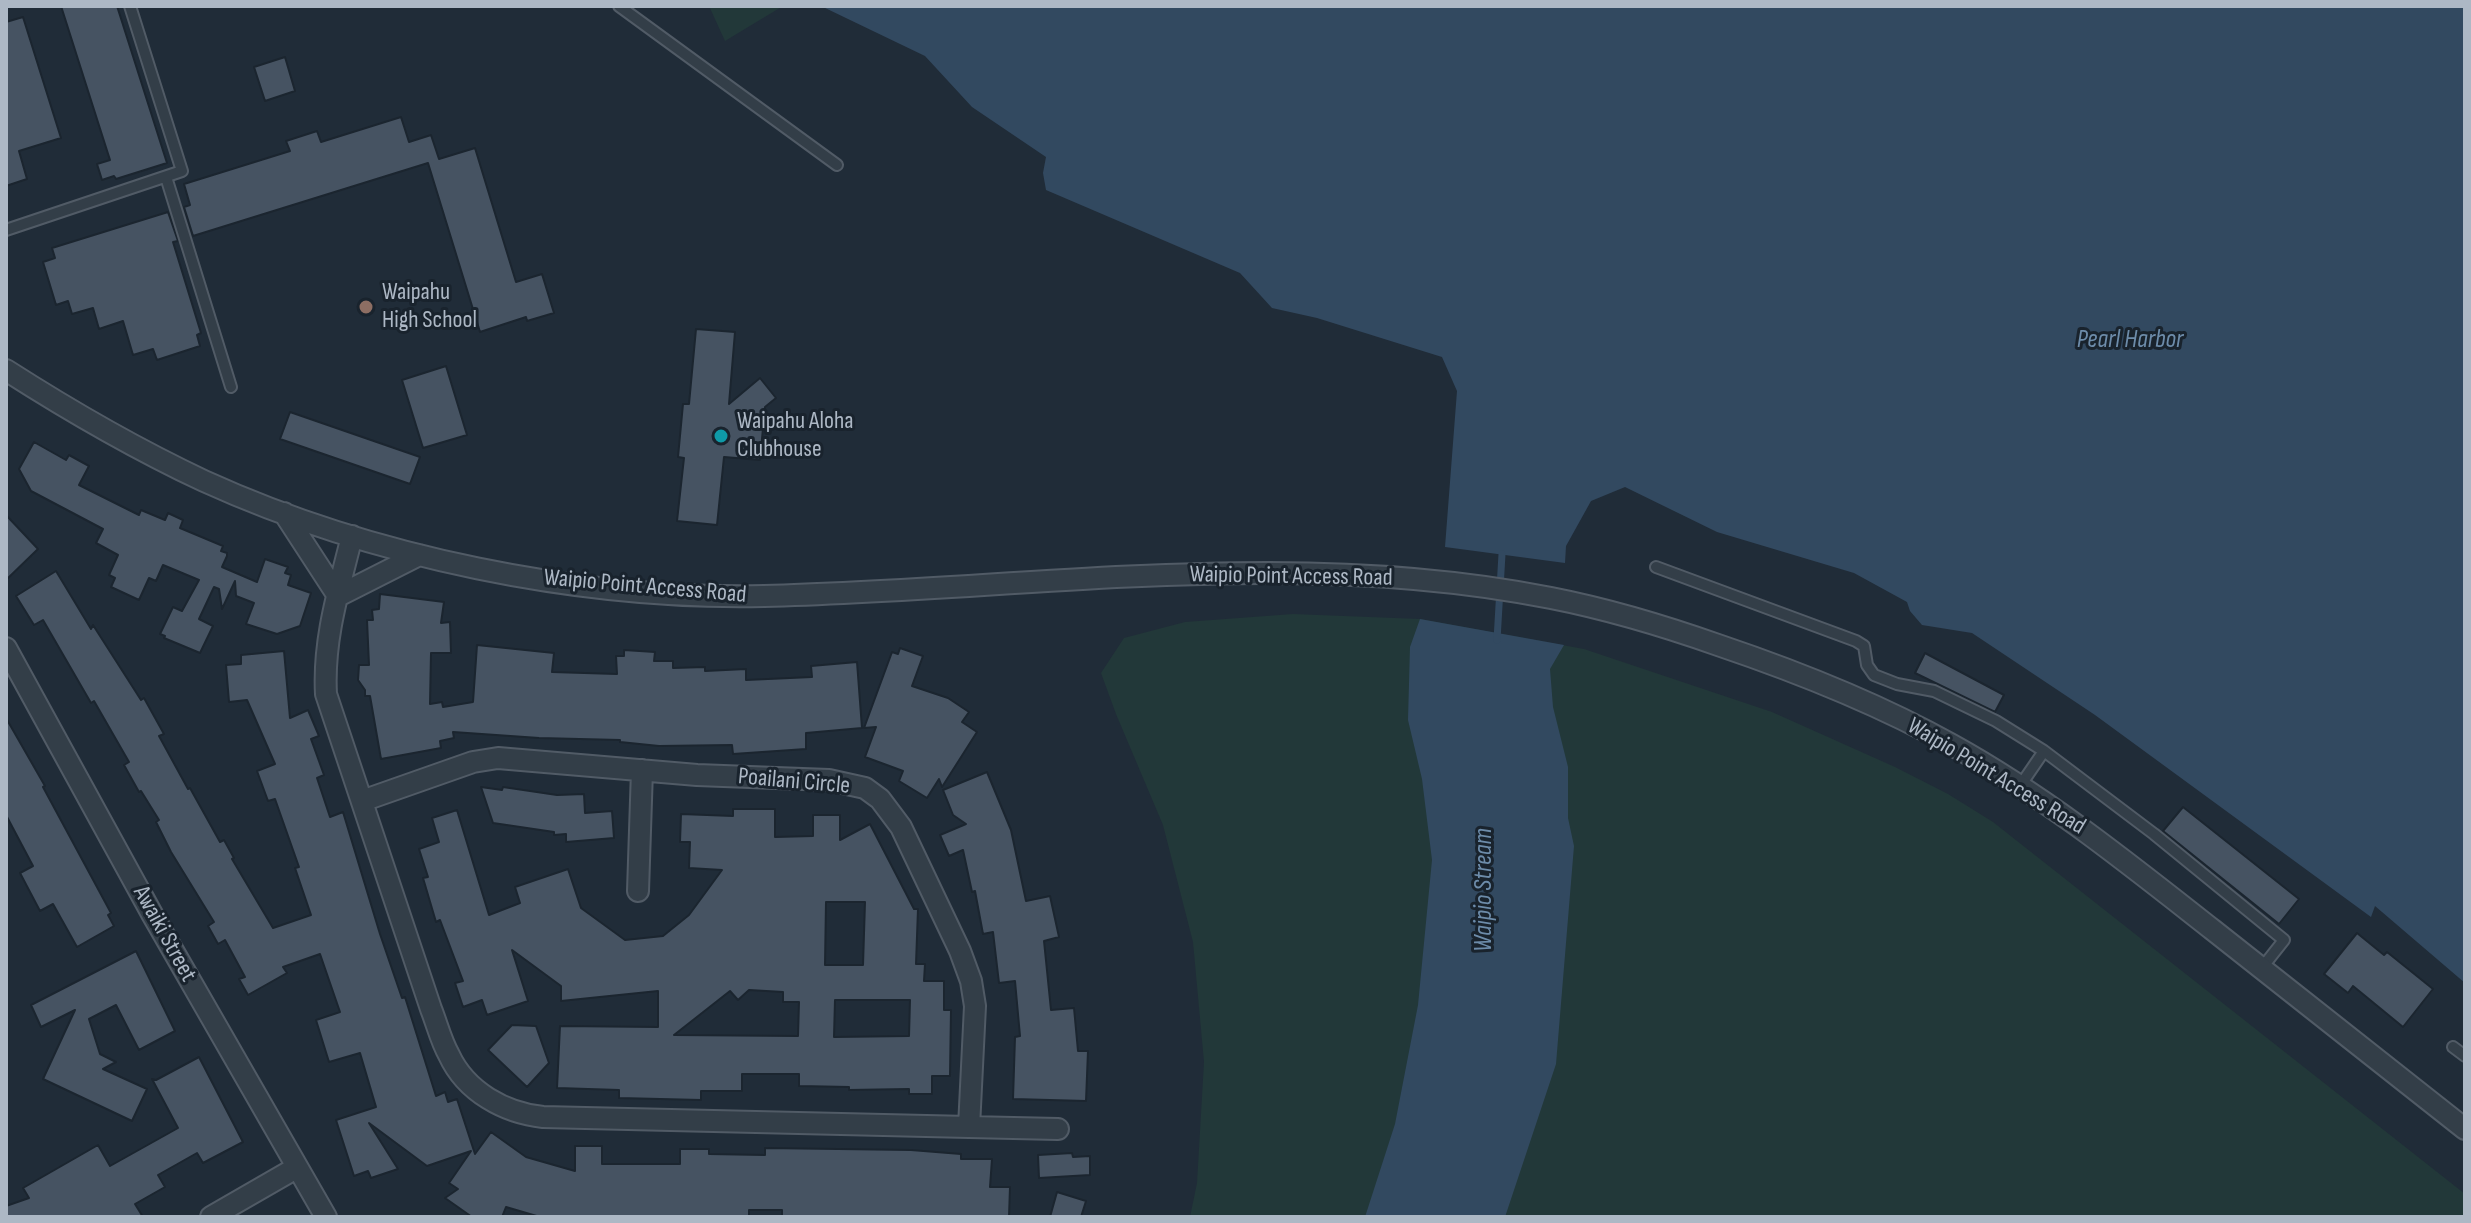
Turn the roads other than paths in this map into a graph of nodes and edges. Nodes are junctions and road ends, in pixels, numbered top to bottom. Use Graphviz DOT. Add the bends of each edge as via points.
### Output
graph roads {
  1 [pos="130,6"];
  2 [pos="619,6"];
  3 [pos="837,165"];
  4 [pos="166,177"];
  5 [pos="6,230"];
  6 [pos="6,370"];
  7 [pos="231,387"];
  8 [pos="284,513"];
  9 [pos="352,536"];
  10 [pos="419,555"];
  11 [pos="1656,567"];
  12 [pos="338,596"];
  13 [pos="6,648"];
  14 [pos="2044,751"];
  15 [pos="642,770"];
  16 [pos="2020,786"];
  17 [pos="362,801"];
  18 [pos="638,891"];
  19 [pos="2261,969"];
  20 [pos="2453,1047"];
  21 [pos="2465,1056"];
  22 [pos="969,1127"];
  23 [pos="1058,1129"];
  24 [pos="2465,1129"];
  25 [pos="296,1168"];
  26 [pos="211,1217"];
  27 [pos="326,1217"];
  1 -- 4 [label="lane" via="182,171"];
  2 -- 3 [label="lane"];
  4 -- 5 [label="lane"];
  4 -- 7 [label="lane"];
  6 -- 8 [label="street, Waipio Point Access Road" via="134,446"];
  8 -- 9 [label="street, Waipio Point Access Road"];
  8 -- 12 [label="street"];
  9 -- 10 [label="street, Waipio Point Access Road"];
  9 -- 12 [label="street"];
  10 -- 12 [label="street"];
  10 -- 16 [label="street, Waipio Point Access Road" via="551,581 758,596 1299,572 1418,580 1552,598 1689,635 1851,695"];
  11 -- 14 [label="lane" via="1856,641 1864,646 1874,675 1934,691"];
  12 -- 17 [label="street" via="324,664 326,694"];
  13 -- 25 [label="street, Awaiki Street"];
  14 -- 16 [label="lane"];
  14 -- 19 [label="lane" via="2284,940"];
  15 -- 17 [label="street, Poailani Circle" via="498,758"];
  15 -- 18 [label="street"];
  15 -- 22 [label="street, Poailani Circle" via="829,780 865,788 880,799 901,827 971,981 975,1006"];
  16 -- 19 [label="street, Waipio Point Access Road" via="2090,834"];
  17 -- 22 [label="street" via="449,1056 462,1076 502,1106 543,1117"];
  19 -- 24 [label="street, Waipio Point Access Road"];
  20 -- 21 [label="lane"];
  22 -- 23 [label="street"];
  25 -- 26 [label="street"];
  25 -- 27 [label="street, Awaiki Street"];
}
